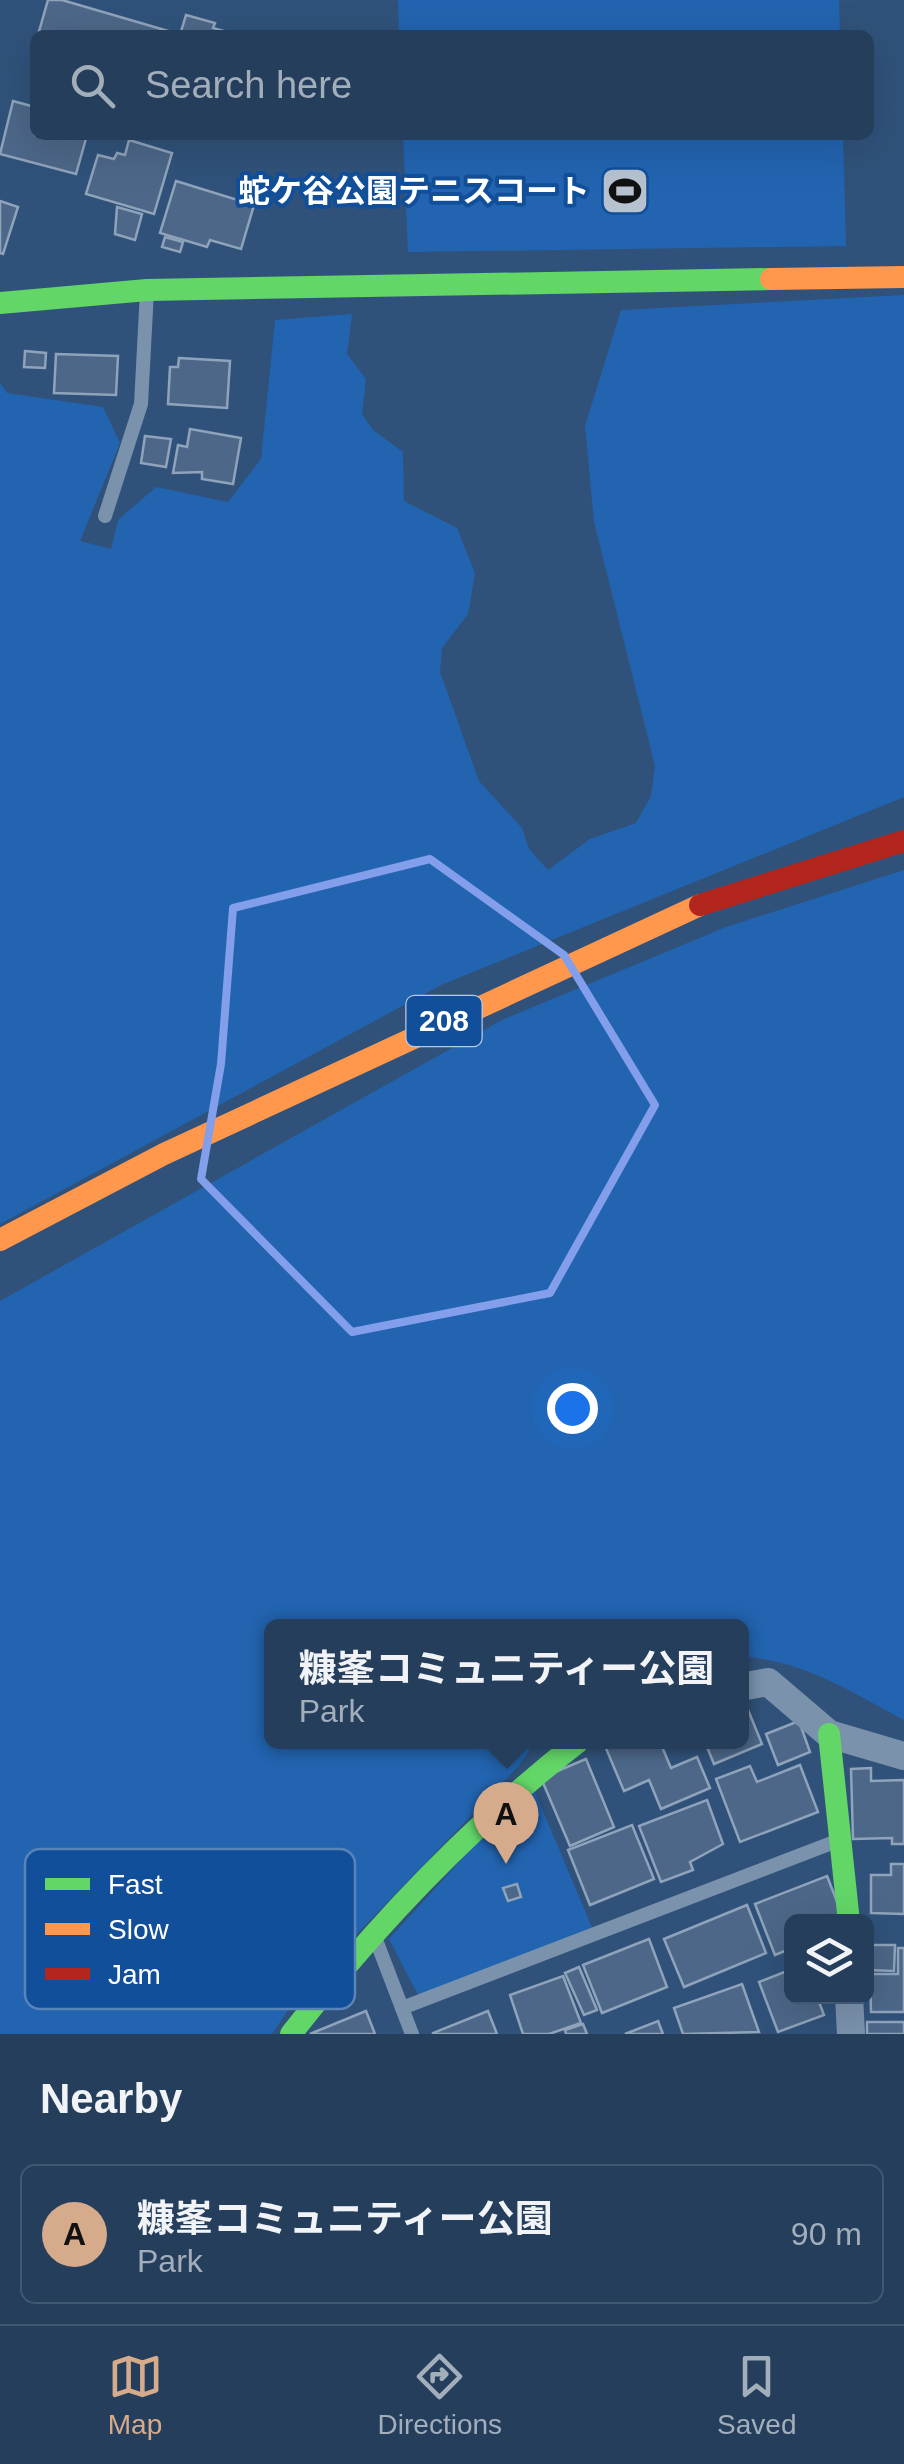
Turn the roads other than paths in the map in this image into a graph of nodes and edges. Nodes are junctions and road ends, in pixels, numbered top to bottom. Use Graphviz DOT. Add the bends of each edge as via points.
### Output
graph roads {
  1 [pos="904,277"];
  2 [pos="147,290"];
  3 [pos="0,303"];
  4 [pos="105,516"];
  5 [pos="904,840"];
  6 [pos="0,1240"];
  7 [pos="749,1686"];
  8 [pos="829,1734"];
  9 [pos="569,1749"];
  10 [pos="904,1756"];
  11 [pos="840,1840"];
  12 [pos="849,1914"];
  13 [pos="374,1935"];
  14 [pos="355,1958"];
  15 [pos="849,2004"];
  16 [pos="402,2008"];
  17 [pos="312,2009"];
  18 [pos="291,2034"];
  19 [pos="412,2034"];
  20 [pos="850,2034"];
  1 -- 2 [label="main road"];
  2 -- 3 [label="main road"];
  2 -- 4 [label="lane" via="140,404"];
  5 -- 6 [label="main road, 208" via="682,911 164,1154"];
  7 -- 8 [label="street" via="768,1682"];
  8 -- 10 [label="street"];
  8 -- 11 [label="main road"];
  9 -- 13 [label="main road" via="520,1785"];
  11 -- 12 [label="main road"];
  11 -- 16 [label="lane"];
  13 -- 14 [label="main road"];
  13 -- 16 [label="lane"];
  15 -- 20 [label="street"];
  16 -- 19 [label="lane"];
  17 -- 18 [label="main road"];
}
